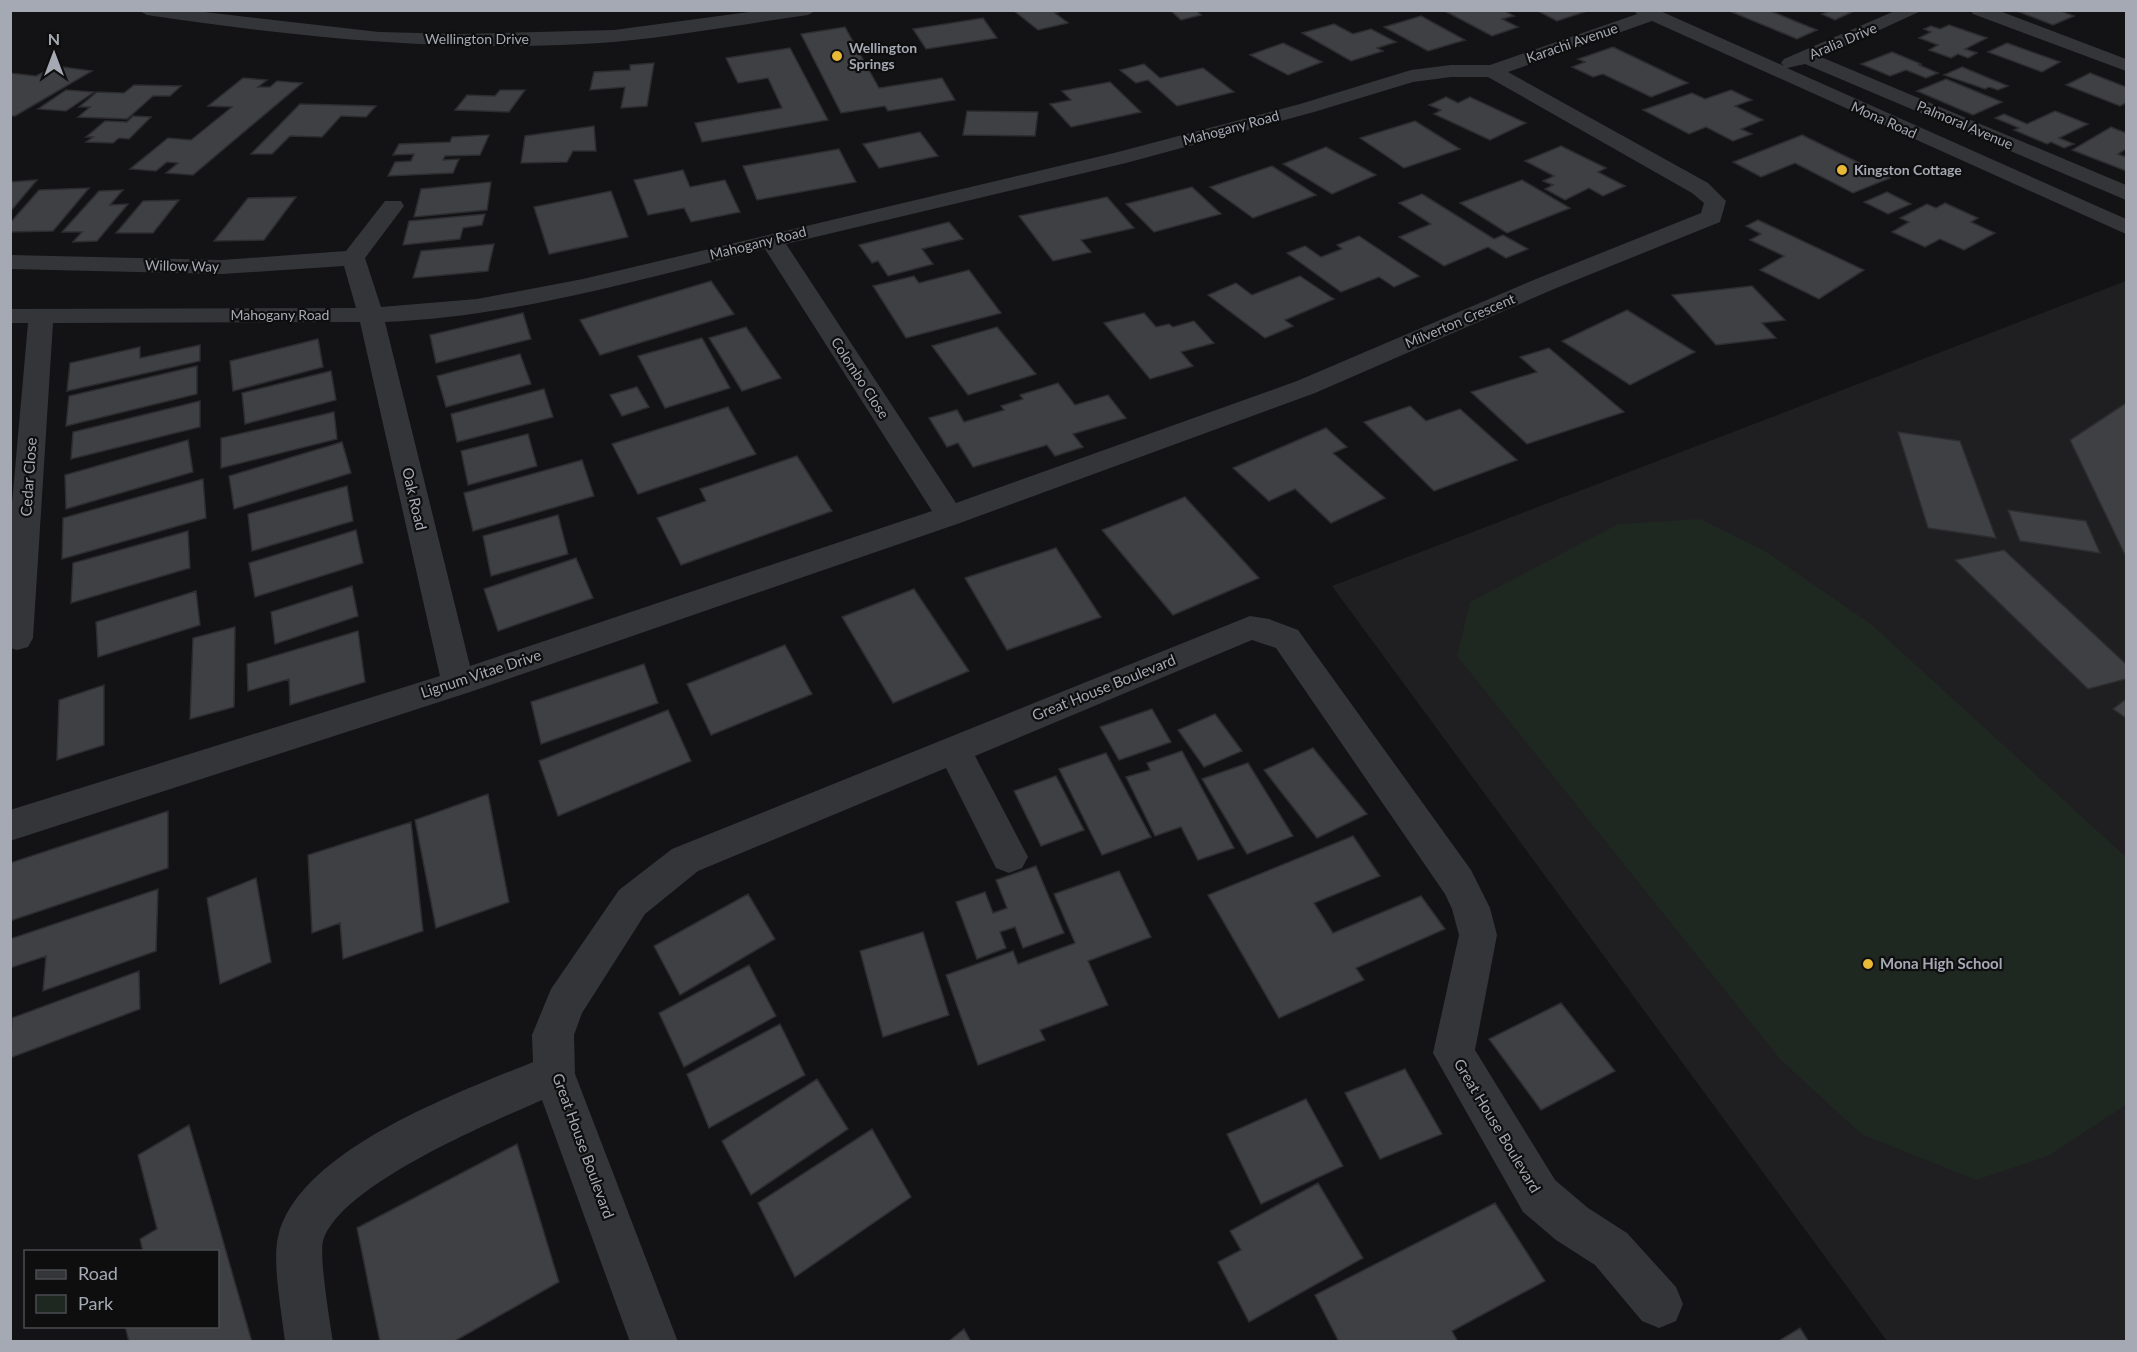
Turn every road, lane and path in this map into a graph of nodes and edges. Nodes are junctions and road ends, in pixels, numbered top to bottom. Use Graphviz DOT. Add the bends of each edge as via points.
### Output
graph roads {
  1 [pos="147,10"];
  2 [pos="808,10"];
  3 [pos="1979,10"];
  4 [pos="1906,12"];
  5 [pos="1647,13"];
  6 [pos="1804,57"];
  7 [pos="2127,65"];
  8 [pos="1772,70"];
  9 [pos="1492,71"];
  10 [pos="2127,193"];
  11 [pos="393,206"];
  12 [pos="2127,227"];
  13 [pos="771,240"];
  14 [pos="353,258"];
  15 [pos="10,262"];
  16 [pos="371,315"];
  17 [pos="10,316"];
  18 [pos="41,316"];
  19 [pos="950,516"];
  20 [pos="17,639"];
  21 [pos="458,683"];
  22 [pos="954,749"];
  23 [pos="10,825"];
  24 [pos="1009,858"];
  25 [pos="554,1074"];
  26 [pos="1659,1304"];
  27 [pos="309,1341"];
  28 [pos="654,1341"];
  1 -- 2 [label="street, Wellington Drive" via="379,38 461,40 614,36"];
  3 -- 7 [label="street"];
  4 -- 6 [label="street, Aralia Drive"];
  5 -- 8 [label="street, Mona Road"];
  5 -- 9 [label="street, Karachi Avenue"];
  6 -- 8 [label="street, Aralia Drive"];
  6 -- 10 [label="street, Palmoral Avenue"];
  8 -- 12 [label="street, Mona Road"];
  9 -- 13 [label="street, Mahogany Road" via="1411,76 1118,158"];
  9 -- 19 [label="street, Milverton Crescent" via="1700,188 1715,201 1712,217 1306,387"];
  11 -- 14 [label="street"];
  13 -- 16 [label="street, Mahogany Road" via="477,306"];
  13 -- 19 [label="street, Colombo Close"];
  14 -- 15 [label="street, Willow Way" via="222,267"];
  14 -- 16 [label="street"];
  16 -- 18 [label="street, Mahogany Road"];
  16 -- 21 [label="street, Oak Road"];
  17 -- 18 [label="street, Mahogany Road"];
  18 -- 20 [label="street, Cedar Close"];
  19 -- 21 [label="street, Lignum Vitae Drive"];
  21 -- 23 [label="street, Lignum Vitae Drive"];
  22 -- 24 [label="street"];
  22 -- 25 [label="street, Great House Boulevard" via="685,860 632,902 565,1003 553,1035"];
  22 -- 26 [label="street, Great House Boulevard" via="1250,628 1287,639 1458,882 1471,908 1478,935 1454,1053 1474,1091 1539,1196 1611,1249"];
  25 -- 27 [label="street" via="424,1131 361,1170 318,1205 300,1239"];
  25 -- 28 [label="street, Great House Boulevard"];
}
